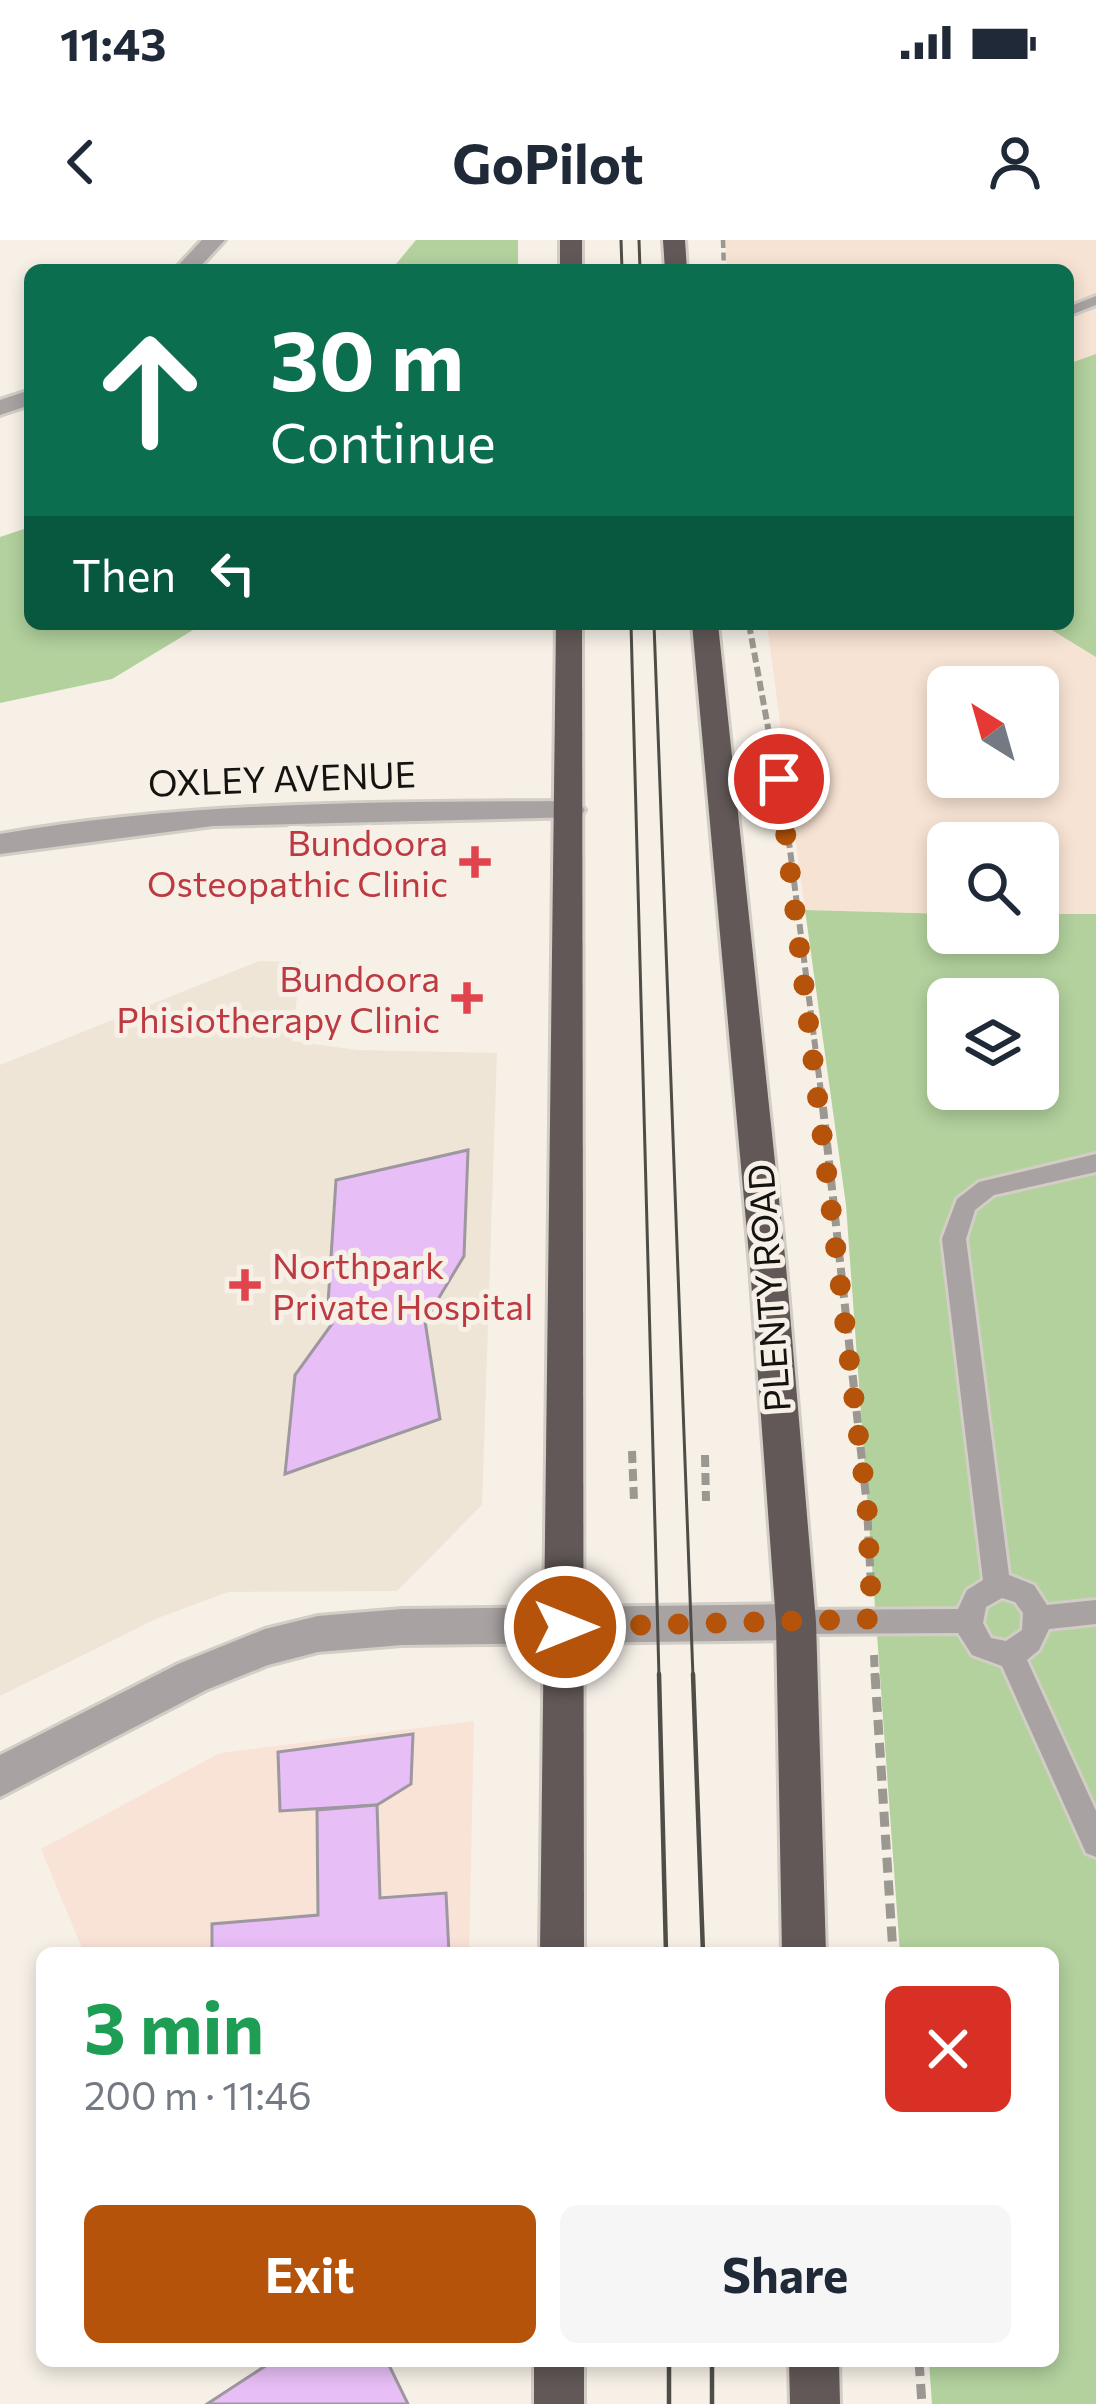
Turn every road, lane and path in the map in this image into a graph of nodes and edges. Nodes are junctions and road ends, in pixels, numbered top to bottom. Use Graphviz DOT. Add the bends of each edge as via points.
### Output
graph roads {
  1 [pos="214,240"];
  2 [pos="191,264"];
  3 [pos="569,630"];
  4 [pos="706,630"];
  5 [pos="750,630"];
  6 [pos="570,809"];
  7 [pos="0,844"];
  8 [pos="1096,1163"];
  9 [pos="632,1451"];
  10 [pos="705,1455"];
  11 [pos="706,1501"];
  12 [pos="634,1502"];
  13 [pos="997,1588"];
  14 [pos="1096,1612"];
  15 [pos="1039,1618"];
  16 [pos="872,1619"];
  17 [pos="967,1621"];
  18 [pos="796,1622"];
  19 [pos="565,1627"];
  20 [pos="1010,1653"];
  21 [pos="0,1777"];
  22 [pos="1096,1844"];
  23 [pos="562,1947"];
  24 [pos="804,1947"];
  25 [pos="893,1947"];
  26 [pos="559,2367"];
  27 [pos="814,2367"];
  28 [pos="920,2367"];
  29 [pos="559,2404"];
  30 [pos="815,2404"];
  31 [pos="922,2404"];
  1 -- 2 [label="street"];
  3 -- 6 [label="highway"];
  4 -- 18 [label="highway, PLENTY ROAD"];
  5 -- 16 [label="path" via="791,856 867,1506"];
  6 -- 7 [label="street, OXLEY AVENUE" via="243,813"];
  6 -- 19 [label="highway"];
  8 -- 13 [label="lane" via="987,1188 965,1205 954,1239"];
  9 -- 12 [label="path"];
  10 -- 11 [label="path"];
  13 -- 15 [label="lane" via="1019,1593"];
  13 -- 17 [label="lane" via="970,1602"];
  14 -- 15 [label="lane"];
  15 -- 20 [label="lane" via="1029,1646"];
  16 -- 17 [label="lane"];
  16 -- 18 [label="lane"];
  16 -- 25 [label="path"];
  17 -- 20 [label="lane" via="977,1640"];
  18 -- 19 [label="street"];
  18 -- 24 [label="highway, PLENTY ROAD"];
  19 -- 21 [label="street" via="402,1627 265,1647"];
  19 -- 23 [label="highway"];
  20 -- 22 [label="lane"];
  26 -- 29 [label="highway"];
  27 -- 30 [label="highway"];
  28 -- 31 [label="path"];
}
